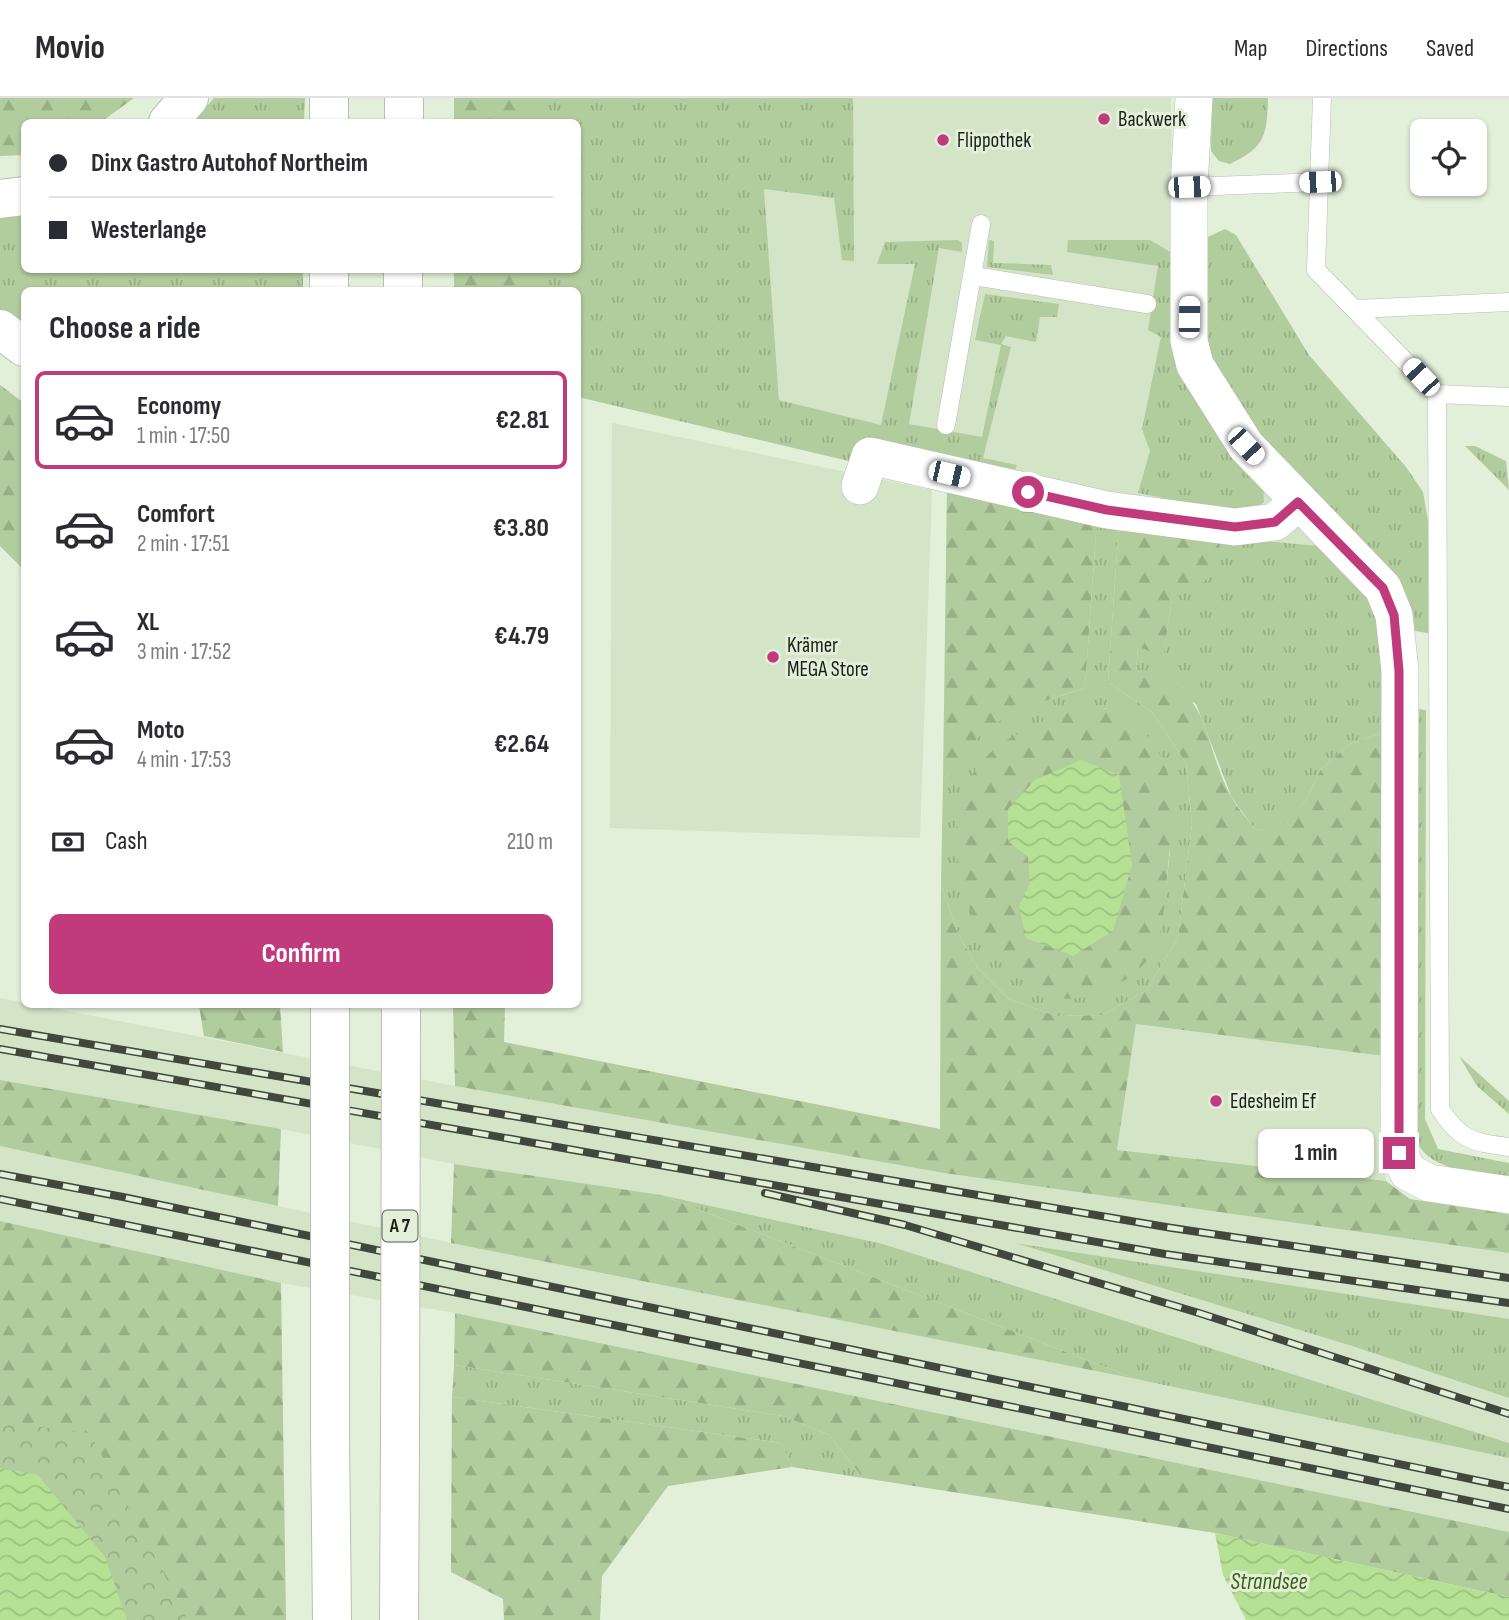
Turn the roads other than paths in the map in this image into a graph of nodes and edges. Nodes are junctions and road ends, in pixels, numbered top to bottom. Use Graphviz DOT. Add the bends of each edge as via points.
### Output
graph roads {
  1 [pos="189,98"];
  2 [pos="329,98"];
  3 [pos="404,98"];
  4 [pos="1194,98"];
  5 [pos="1322,98"];
  6 [pos="172,119"];
  7 [pos="329,119"];
  8 [pos="404,119"];
  9 [pos="1320,182"];
  10 [pos="1189,187"];
  11 [pos="21,196"];
  12 [pos="0,200"];
  13 [pos="981,223"];
  14 [pos="974,276"];
  15 [pos="1509,302"];
  16 [pos="1147,304"];
  17 [pos="1357,309"];
  18 [pos="0,329"];
  19 [pos="21,345"];
  20 [pos="1437,394"];
  21 [pos="1509,397"];
  22 [pos="946,425"];
  23 [pos="860,486"];
  24 [pos="1298,502"];
  25 [pos="1419,668"];
  26 [pos="330,1008"];
  27 [pos="401,1008"];
  28 [pos="1509,1147"];
  29 [pos="1509,1195"];
  30 [pos="332,1620"];
  31 [pos="399,1620"];
  1 -- 6 [label="highway"];
  2 -- 7 [label="highway"];
  3 -- 8 [label="highway"];
  4 -- 10 [label="street"];
  5 -- 9 [label="lane"];
  9 -- 10 [label="lane"];
  9 -- 17 [label="lane" via="1316,270"];
  10 -- 24 [label="street" via="1189,341 1195,365 1246,446"];
  11 -- 12 [label="highway"];
  13 -- 14 [label="lane"];
  14 -- 16 [label="lane"];
  14 -- 22 [label="lane"];
  15 -- 17 [label="lane"];
  17 -- 20 [label="lane"];
  18 -- 19 [label="highway"];
  20 -- 21 [label="lane"];
  20 -- 25 [label="lane"];
  23 -- 24 [label="street" via="870,456 1107,510 1235,527 1275,522"];
  24 -- 25 [label="street" via="1383,588"];
  25 -- 28 [label="lane" via="1440,1109 1454,1131 1472,1142"];
  25 -- 29 [label="street" via="1399,1153 1408,1172 1429,1183"];
  26 -- 30 [label="highway, bridge"];
  27 -- 31 [label="highway, A 7, bridge"];
}
